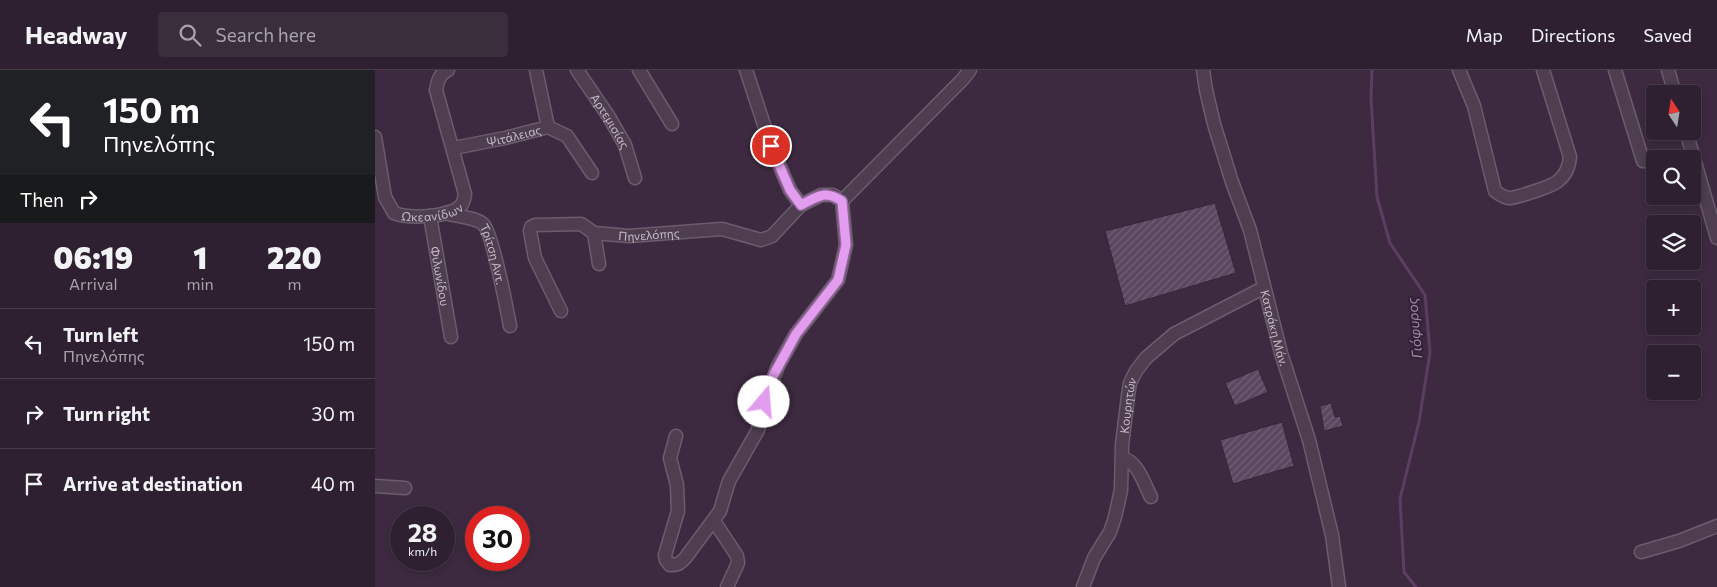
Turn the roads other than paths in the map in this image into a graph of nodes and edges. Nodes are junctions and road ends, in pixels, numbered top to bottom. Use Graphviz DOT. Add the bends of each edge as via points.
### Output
graph roads {
  1 [pos="448,70"];
  2 [pos="536,70"];
  3 [pos="577,70"];
  4 [pos="639,70"];
  5 [pos="746,70"];
  6 [pos="970,70"];
  7 [pos="1203,70"];
  8 [pos="1459,70"];
  9 [pos="1543,70"];
  10 [pos="1615,70"];
  11 [pos="1668,70"];
  12 [pos="1672,85"];
  13 [pos="671,124"];
  14 [pos="548,127"];
  15 [pos="375,136"];
  16 [pos="1689,140"];
  17 [pos="454,148"];
  18 [pos="1643,161"];
  19 [pos="592,173"];
  20 [pos="635,178"];
  21 [pos="842,201"];
  22 [pos="801,205"];
  23 [pos="445,214"];
  24 [pos="430,216"];
  25 [pos="594,234"];
  26 [pos="1717,238"];
  27 [pos="599,264"];
  28 [pos="1263,288"];
  29 [pos="561,311"];
  30 [pos="511,326"];
  31 [pos="451,337"];
  32 [pos="676,436"];
  33 [pos="1122,458"];
  34 [pos="375,486"];
  35 [pos="405,488"];
  36 [pos="1151,497"];
  37 [pos="714,521"];
  38 [pos="1717,526"];
  39 [pos="1641,552"];
  40 [pos="727,587"];
  41 [pos="1083,587"];
  42 [pos="1339,587"];
  1 -- 17 [label="street, Ωκεανίδων" via="442,73 436,90"];
  2 -- 14 [label="street, Ψιτάλειας"];
  3 -- 20 [label="street, Αρτεμισίας" via="625,145"];
  4 -- 13 [label="street"];
  5 -- 22 [label="street" via="771,146 790,190"];
  6 -- 21 [label="street"];
  7 -- 28 [label="street, Κατράκη Μάν." via="1214,124 1250,230"];
  8 -- 9 [label="street" via="1474,106 1495,191 1509,198 1553,185 1568,168 1570,157"];
  10 -- 18 [label="street"];
  11 -- 12 [label="street"];
  14 -- 17 [label="street, Ψιτάλειας"];
  14 -- 19 [label="street" via="567,136"];
  15 -- 24 [label="street, Ωκεανίδων" via="385,197 394,213"];
  16 -- 26 [label="street"];
  17 -- 23 [label="street, Ωκεανίδων" via="465,194 463,204 457,210"];
  21 -- 22 [label="street, Πηνελόπης" via="833,195 821,195"];
  21 -- 37 [label="street" via="846,245 838,280 796,334 778,366 757,430 729,481 725,500"];
  22 -- 25 [label="street, Πηνελόπης" via="772,236 761,240 722,229 629,236"];
  23 -- 24 [label="street, Ωκεανίδων"];
  23 -- 30 [label="street, Τρίτση Αντ." via="485,224"];
  24 -- 31 [label="street, Φιλωνίδου"];
  25 -- 27 [label="street"];
  25 -- 29 [label="street, Πηνελόπης" via="581,224 540,224 531,228 535,258"];
  28 -- 33 [label="street, Κουρητών" via="1174,334 1143,362 1133,376 1129,390"];
  28 -- 42 [label="street, Κατράκη Μάν." via="1309,440 1332,535"];
  32 -- 37 [label="street" via="670,458 677,484 679,511 665,555 670,565 681,564"];
  33 -- 36 [label="street" via="1135,467"];
  33 -- 41 [label="street, Κουρητών" via="1121,490 1112,528 1094,558"];
  34 -- 35 [label="street"];
  37 -- 40 [label="street" via="737,556 738,563"];
  38 -- 39 [label="street"];
}
